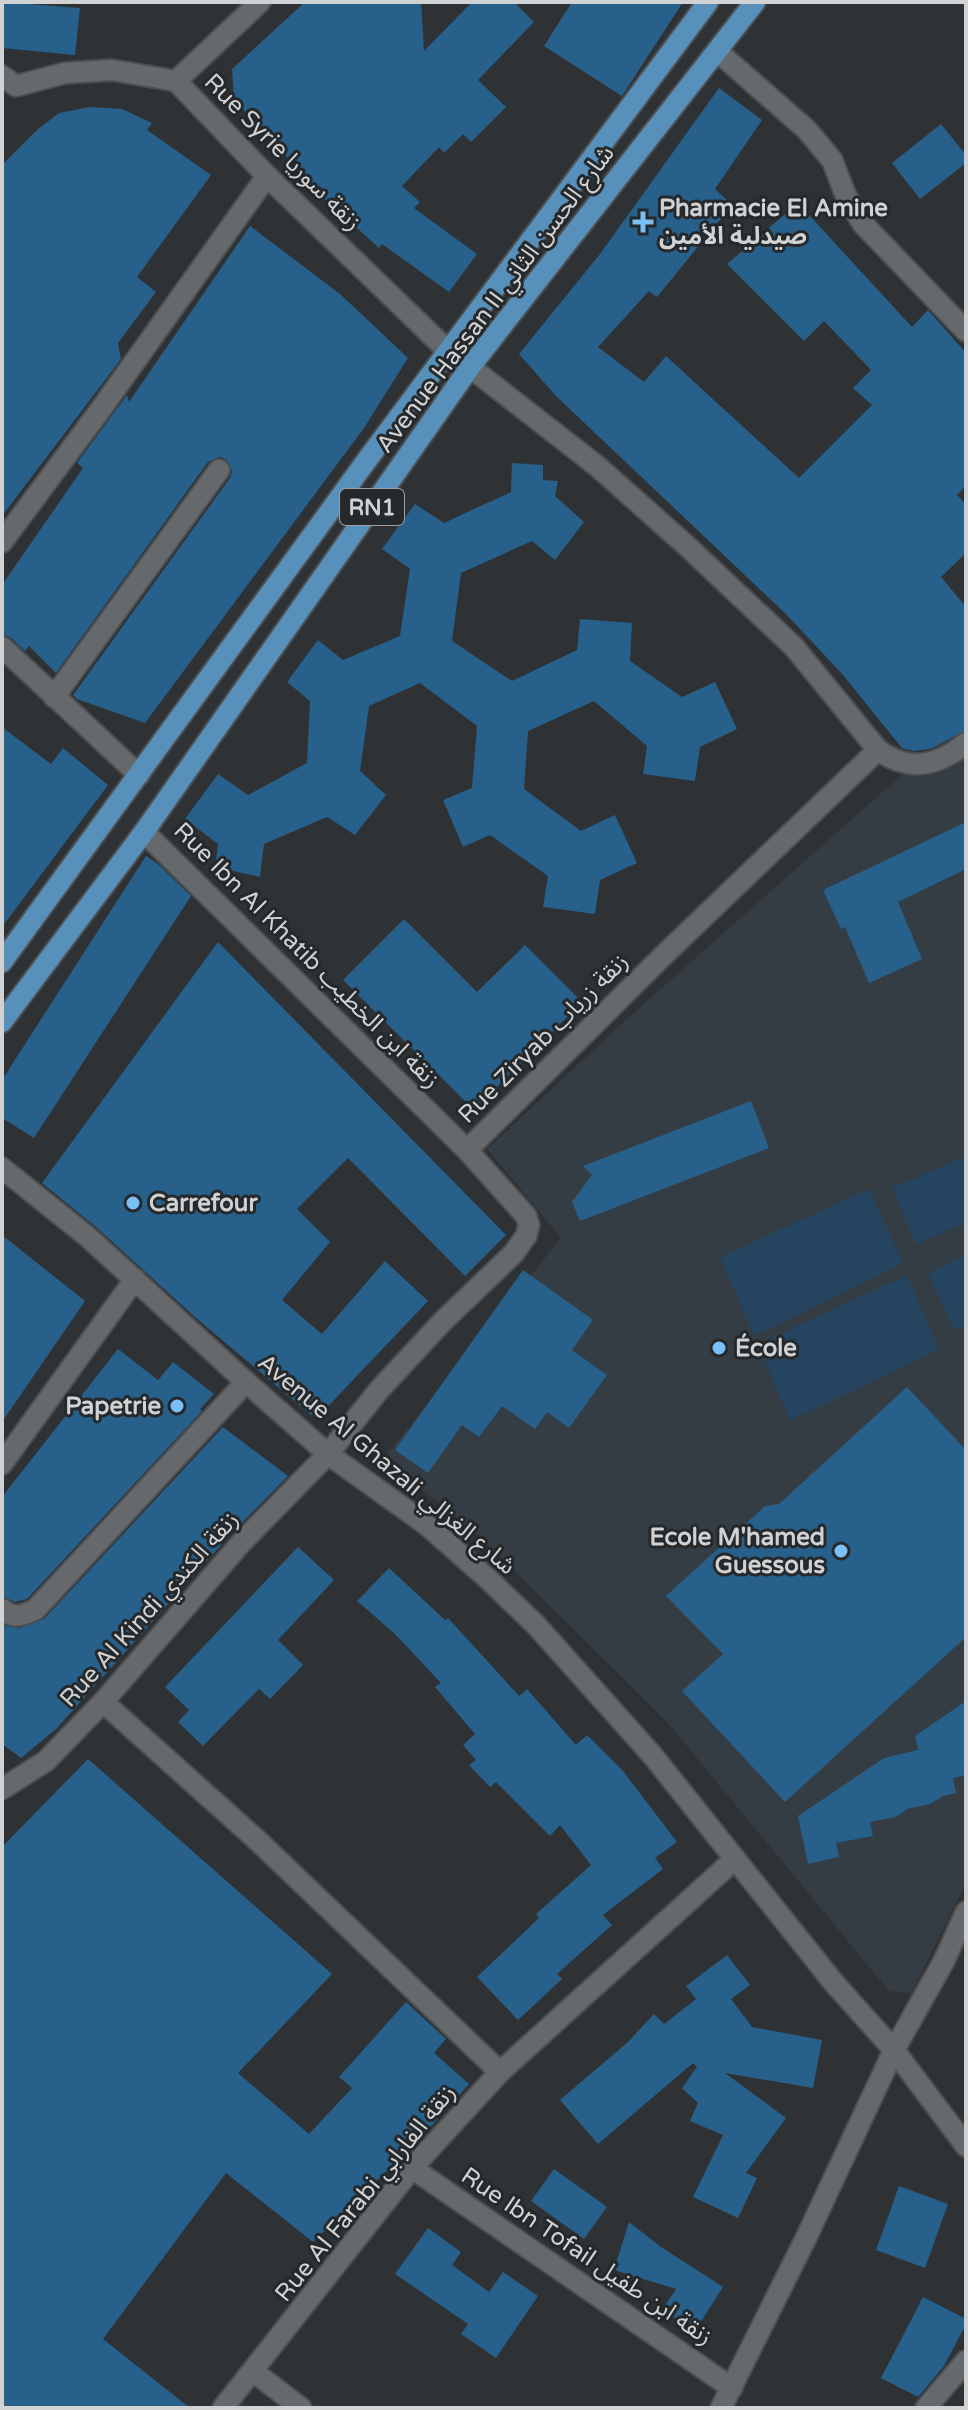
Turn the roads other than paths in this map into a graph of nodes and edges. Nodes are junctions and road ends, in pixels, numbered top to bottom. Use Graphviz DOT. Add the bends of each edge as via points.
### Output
graph roads {
  1 [pos="260,2"];
  2 [pos="708,2"];
  3 [pos="755,2"];
  4 [pos="717,51"];
  5 [pos="176,81"];
  6 [pos="7,87"];
  7 [pos="267,176"];
  8 [pos="966,331"];
  9 [pos="448,351"];
  10 [pos="470,367"];
  11 [pos="219,470"];
  12 [pos="2,542"];
  13 [pos="2,647"];
  14 [pos="54,697"];
  15 [pos="966,743"];
  16 [pos="878,750"];
  17 [pos="139,775"];
  18 [pos="144,832"];
  19 [pos="2,962"];
  20 [pos="2,1022"];
  21 [pos="467,1150"];
  22 [pos="2,1168"];
  23 [pos="135,1279"];
  24 [pos="246,1382"];
  25 [pos="328,1454"];
  26 [pos="2,1464"];
  27 [pos="2,1609"];
  28 [pos="103,1702"];
  29 [pos="2,1789"];
  30 [pos="735,1859"];
  31 [pos="966,1912"];
  32 [pos="966,1960"];
  33 [pos="944,1961"];
  34 [pos="894,2050"];
  35 [pos="500,2072"];
  36 [pos="966,2146"];
  37 [pos="412,2168"];
  38 [pos="966,2361"];
  39 [pos="254,2372"];
  40 [pos="732,2388"];
  41 [pos="223,2408"];
  42 [pos="301,2408"];
  43 [pos="721,2408"];
  44 [pos="926,2408"];
  1 -- 5 [label="street"];
  2 -- 9 [label="main road, Avenue Hassan II شارع الحسن الثاني / RN1"];
  3 -- 4 [label="main road, Avenue Hassan II شارع الحسن الثاني / RN1"];
  4 -- 8 [label="street" via="807,130 832,160 863,224"];
  4 -- 10 [label="main road, Avenue Hassan II شارع الحسن الثاني / RN1"];
  5 -- 6 [label="street, Rue Syrie زنقة سوريا" via="112,70 65,73"];
  5 -- 7 [label="street, Rue Syrie زنقة سوريا"];
  7 -- 9 [label="street, Rue Syrie زنقة سوريا"];
  7 -- 12 [label="street"];
  9 -- 17 [label="main road, Avenue Hassan II شارع الحسن الثاني / RN1"];
  10 -- 16 [label="street" via="597,466 688,547 794,647"];
  10 -- 18 [label="main road, Avenue Hassan II شارع الحسن الثاني / RN1"];
  11 -- 14 [label="street"];
  13 -- 14 [label="street"];
  14 -- 17 [label="street"];
  15 -- 16 [label="street" via="942,761 926,764 896,760"];
  16 -- 21 [label="street, Rue Ziryab زنقة زرياب"];
  17 -- 19 [label="main road, Avenue Hassan II شارع الحسن الثاني / RN1"];
  18 -- 20 [label="main road, Avenue Hassan II شارع الحسن الثاني / RN1"];
  18 -- 21 [label="street, Rue Ibn Al Khatib زنقة ابن الخطيب"];
  21 -- 25 [label="street, Rue Ziryab زنقة زرياب" via="526,1216 526,1236 379,1390"];
  22 -- 23 [label="street, Avenue Al Ghazali شارع الغزالي"];
  23 -- 24 [label="street, Avenue Al Ghazali شارع الغزالي"];
  23 -- 26 [label="street"];
  24 -- 25 [label="street, Avenue Al Ghazali شارع الغزالي"];
  24 -- 27 [label="street" via="35,1610 20,1617"];
  25 -- 28 [label="street, Rue Al Kindi زنقة الكندي" via="242,1542"];
  25 -- 30 [label="street, Avenue Al Ghazali شارع الغزالي" via="427,1525 536,1625 653,1756"];
  28 -- 29 [label="street, Rue Al Kindi زنقة الكندي" via="46,1761"];
  28 -- 35 [label="street" via="257,1840"];
  30 -- 34 [label="street, Avenue Al Ghazali شارع الغزالي"];
  30 -- 35 [label="street, Rue Al Farabi زنقة الفارابي"];
  31 -- 33 [label="street"];
  32 -- 33 [label="street"];
  33 -- 34 [label="street"];
  34 -- 36 [label="street, Avenue Al Ghazali شارع الغزالي"];
  34 -- 40 [label="street"];
  35 -- 37 [label="street, Rue Al Farabi زنقة الفارابي"];
  37 -- 39 [label="street, Rue Al Farabi زنقة الفارابي"];
  37 -- 40 [label="street, Rue Ibn Tofail زنقة ابن طفيل"];
  38 -- 44 [label="street"];
  39 -- 41 [label="street, Rue Al Farabi زنقة الفارابي"];
  39 -- 42 [label="street"];
  40 -- 43 [label="street"];
}
